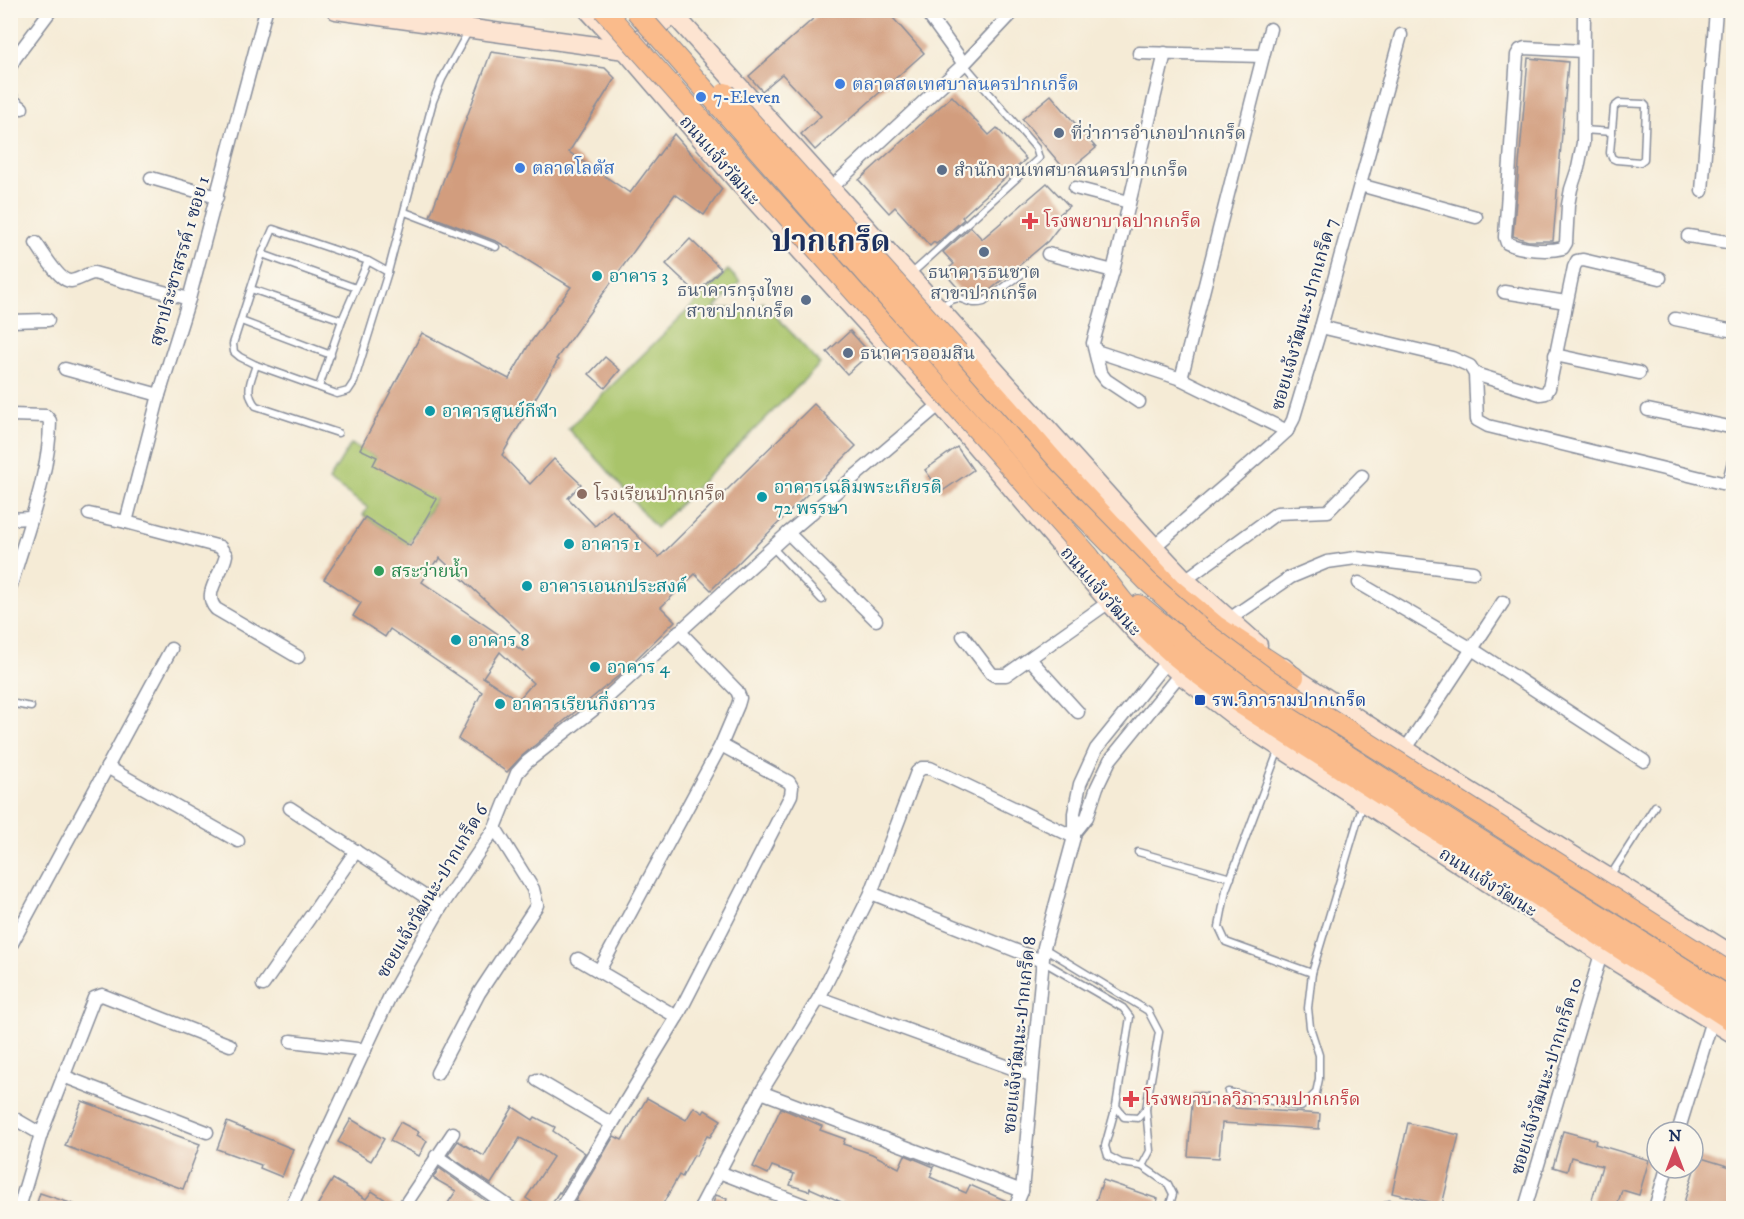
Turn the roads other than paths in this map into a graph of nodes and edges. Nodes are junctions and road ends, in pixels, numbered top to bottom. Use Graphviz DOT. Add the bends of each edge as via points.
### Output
graph roads {
  1 [pos="51,10"];
  2 [pos="266,10"];
  3 [pos="336,10"];
  4 [pos="588,10"];
  5 [pos="604,10"];
  6 [pos="635,10"];
  7 [pos="651,10"];
  8 [pos="925,10"];
  9 [pos="1015,10"];
  10 [pos="1584,10"];
  11 [pos="1716,10"];
  12 [pos="672,12"];
  13 [pos="469,29"];
  14 [pos="1270,30"];
  15 [pos="1401,35"];
  16 [pos="626,50"];
  17 [pos="1583,51"];
  18 [pos="1139,53"];
  19 [pos="1165,53"];
  20 [pos="1263,56"];
  21 [pos="964,64"];
  22 [pos="10,67"];
  23 [pos="10,94"];
  24 [pos="22,108"];
  25 [pos="1582,130"];
  26 [pos="1612,132"];
  27 [pos="151,178"];
  28 [pos="1360,185"];
  29 [pos="831,188"];
  30 [pos="1075,188"];
  31 [pos="1702,191"];
  32 [pos="217,197"];
  33 [pos="1129,202"];
  34 [pos="405,212"];
  35 [pos="1476,217"];
  36 [pos="1688,236"];
  37 [pos="36,243"];
  38 [pos="1734,243"];
  39 [pos="496,247"];
  40 [pos="262,254"];
  41 [pos="1048,254"];
  42 [pos="368,261"];
  43 [pos="1026,271"];
  44 [pos="1113,271"];
  45 [pos="388,272"];
  46 [pos="909,275"];
  47 [pos="1660,278"];
  48 [pos="356,288"];
  49 [pos="251,289"];
  50 [pos="1504,292"];
  51 [pos="189,299"];
  52 [pos="1566,302"];
  53 [pos="939,308"];
  54 [pos="1675,318"];
  55 [pos="48,320"];
  56 [pos="342,320"];
  57 [pos="10,321"];
  58 [pos="242,321"];
  59 [pos="1321,327"];
  60 [pos="1734,332"];
  61 [pos="1096,351"];
  62 [pos="331,355"];
  63 [pos="1555,355"];
  64 [pos="256,365"];
  65 [pos="65,369"];
  66 [pos="1639,373"];
  67 [pos="1475,374"];
  68 [pos="1181,379"];
  69 [pos="319,387"];
  70 [pos="159,395"];
  71 [pos="1138,402"];
  72 [pos="940,404"];
  73 [pos="1648,410"];
  74 [pos="10,415"];
  75 [pos="1734,428"];
  76 [pos="1287,431"];
  77 [pos="338,433"];
  78 [pos="1734,462"];
  79 [pos="1362,476"];
  80 [pos="1731,485"];
  81 [pos="89,514"];
  82 [pos="30,518"];
  83 [pos="10,519"];
  84 [pos="126,522"];
  85 [pos="788,534"];
  86 [pos="1154,547"];
  87 [pos="772,548"];
  88 [pos="1089,556"];
  89 [pos="1473,572"];
  90 [pos="1185,580"];
  91 [pos="1359,583"];
  92 [pos="11,585"];
  93 [pos="822,600"];
  94 [pos="1109,602"];
  95 [pos="1503,602"];
  96 [pos="876,620"];
  97 [pos="1228,620"];
  98 [pos="679,631"];
  99 [pos="963,636"];
  100 [pos="171,649"];
  101 [pos="1472,649"];
  102 [pos="298,657"];
  103 [pos="1030,658"];
  104 [pos="1174,667"];
  105 [pos="1294,677"];
  106 [pos="10,703"];
  107 [pos="31,707"];
  108 [pos="1078,712"];
  109 [pos="721,745"];
  110 [pos="1279,748"];
  111 [pos="1406,750"];
  112 [pos="1644,761"];
  113 [pos="107,767"];
  114 [pos="1363,802"];
  115 [pos="1655,806"];
  116 [pos="290,808"];
  117 [pos="495,828"];
  118 [pos="1074,834"];
  119 [pos="238,841"];
  120 [pos="356,851"];
  121 [pos="1138,852"];
  122 [pos="1231,878"];
  123 [pos="1609,878"];
  124 [pos="871,893"];
  125 [pos="441,907"];
  126 [pos="1601,945"];
  127 [pos="10,947"];
  128 [pos="1044,947"];
  129 [pos="1734,956"];
  130 [pos="578,959"];
  131 [pos="1042,961"];
  132 [pos="599,971"];
  133 [pos="1312,973"];
  134 [pos="1734,975"];
  135 [pos="263,985"];
  136 [pos="819,998"];
  137 [pos="1734,1000"];
  138 [pos="677,1017"];
  139 [pos="1712,1020"];
  140 [pos="1734,1022"];
  141 [pos="1734,1034"];
  142 [pos="291,1041"];
  143 [pos="230,1045"];
  144 [pos="365,1050"];
  145 [pos="436,1073"];
  146 [pos="1031,1075"];
  147 [pos="63,1076"];
  148 [pos="537,1080"];
  149 [pos="761,1092"];
  150 [pos="1228,1092"];
  151 [pos="1116,1106"];
  152 [pos="1146,1110"];
  153 [pos="10,1116"];
  154 [pos="1682,1120"];
  155 [pos="612,1125"];
  156 [pos="207,1132"];
  157 [pos="453,1132"];
  158 [pos="41,1134"];
  159 [pos="436,1156"];
  160 [pos="1142,1166"];
  161 [pos="719,1172"];
  162 [pos="1663,1180"];
  163 [pos="1022,1191"];
  164 [pos="19,1209"];
  165 [pos="291,1209"];
  166 [pos="403,1209"];
  167 [pos="511,1209"];
  168 [pos="561,1209"];
  169 [pos="700,1209"];
  170 [pos="812,1209"];
  171 [pos="1015,1209"];
  172 [pos="1169,1209"];
  173 [pos="1525,1209"];
  174 [pos="1655,1209"];
  1 -- 22 [label="street"];
  2 -- 32 [label="street, สุขาประชาสรรค์ 1 ซอย 1"];
  3 -- 13 [label="main road"];
  4 -- 16 [label="main road, ถนนแจ้งวัฒนะ"];
  5 -- 88 [label="main road, ถนนแจ้งวัฒนะ, bridge"];
  6 -- 134 [label="main road, ถนนแจ้งวัฒนะ, bridge" via="1046,478 1147,581 1202,630 1269,680"];
  7 -- 105 [label="main road, bridge" via="1172,589 1215,625"];
  8 -- 21 [label="street"];
  9 -- 21 [label="street"];
  10 -- 17 [label="street"];
  11 -- 31 [label="street"];
  12 -- 16 [label="main road"];
  12 -- 29 [label="main road"];
  13 -- 16 [label="main road"];
  13 -- 34 [label="lane" via="433,101"];
  14 -- 20 [label="street"];
  15 -- 28 [label="street, ซอยแจ้งวัฒนะ-ปากเกร็ด 7"];
  16 -- 72 [label="main road, ถนนแจ้งวัฒนะ"];
  17 -- 25 [label="street"];
  17 -- 25 [label="street" via="1525,48 1517,55 1507,243 1563,248"];
  18 -- 19 [label="street"];
  19 -- 20 [label="street"];
  19 -- 33 [label="street"];
  20 -- 68 [label="street"];
  21 -- 29 [label="street"];
  21 -- 46 [label="lane" via="1036,148 1039,158"];
  23 -- 24 [label="street"];
  25 -- 26 [label="lane"];
  26 -- 26 [label="lane" via="1612,158 1641,162 1646,106 1616,104"];
  27 -- 32 [label="street"];
  28 -- 35 [label="street"];
  28 -- 59 [label="street, ซอยแจ้งวัฒนะ-ปากเกร็ด 7"];
  29 -- 46 [label="main road"];
  30 -- 33 [label="street"];
  32 -- 51 [label="street, สุขาประชาสรรค์ 1 ซอย 1"];
  33 -- 44 [label="street"];
  34 -- 39 [label="lane"];
  34 -- 45 [label="lane"];
  36 -- 38 [label="street"];
  37 -- 51 [label="street" via="66,280 94,273"];
  40 -- 42 [label="lane" via="273,229"];
  40 -- 48 [label="lane"];
  40 -- 49 [label="lane"];
  41 -- 44 [label="street"];
  42 -- 45 [label="lane"];
  42 -- 48 [label="lane"];
  43 -- 53 [label="lane" via="984,302 976,304 953,297"];
  44 -- 61 [label="street" via="1093,343"];
  45 -- 69 [label="lane" via="354,382 348,391 337,394"];
  46 -- 53 [label="main road"];
  47 -- 52 [label="street" via="1577,261"];
  48 -- 56 [label="lane"];
  49 -- 56 [label="lane"];
  49 -- 58 [label="lane"];
  50 -- 52 [label="street"];
  51 -- 70 [label="street, สุขาประชาสรรค์ 1 ซอย 1"];
  52 -- 63 [label="street"];
  53 -- 86 [label="main road"];
  54 -- 60 [label="street"];
  55 -- 57 [label="street"];
  56 -- 62 [label="lane"];
  58 -- 62 [label="lane"];
  58 -- 64 [label="lane" via="234,352"];
  59 -- 67 [label="street" via="1452,358 1470,366"];
  59 -- 76 [label="street, ซอยแจ้งวัฒนะ-ปากเกร็ด 7"];
  61 -- 68 [label="street"];
  61 -- 71 [label="street" via="1100,372 1106,380"];
  62 -- 69 [label="lane"];
  63 -- 66 [label="street"];
  63 -- 67 [label="street" via="1546,393"];
  64 -- 69 [label="lane"];
  64 -- 77 [label="lane" via="248,392 256,406"];
  65 -- 70 [label="street"];
  67 -- 80 [label="street" via="1477,420 1488,426"];
  68 -- 76 [label="street"];
  70 -- 84 [label="street, สุขาประชาสรรค์ 1 ซอย 1"];
  72 -- 85 [label="street, ซอยแจ้งวัฒนะ-ปากเกร็ด 6"];
  72 -- 94 [label="main road, ถนนแจ้งวัฒนะ"];
  73 -- 75 [label="street"];
  74 -- 82 [label="street" via="46,416 50,421 44,468"];
  76 -- 86 [label="street, ซอยแจ้งวัฒนะ-ปากเกร็ด 7"];
  78 -- 80 [label="street"];
  79 -- 90 [label="street" via="1328,511 1277,513"];
  81 -- 84 [label="street"];
  82 -- 83 [label="street"];
  82 -- 92 [label="street"];
  84 -- 102 [label="street" via="220,548 225,555 224,565 209,595 211,603"];
  85 -- 87 [label="street, ซอยแจ้งวัฒนะ-ปากเกร็ด 6"];
  85 -- 96 [label="street"];
  86 -- 90 [label="main road"];
  87 -- 93 [label="lane"];
  87 -- 98 [label="street, ซอยแจ้งวัฒนะ-ปากเกร็ด 6"];
  88 -- 126 [label="main road" via="1158,641 1194,671"];
  88 -- 137 [label="main road, ถนนแจ้งวัฒนะ" via="1189,647 1259,698"];
  89 -- 97 [label="street" via="1356,558 1327,562 1291,577"];
  90 -- 97 [label="main road"];
  91 -- 101 [label="street"];
  94 -- 103 [label="street"];
  94 -- 104 [label="main road, ถนนแจ้งวัฒนะ"];
  95 -- 101 [label="street"];
  97 -- 105 [label="main road"];
  98 -- 109 [label="street" via="740,698"];
  98 -- 117 [label="street, ซอยแจ้งวัฒนะ-ปากเกร็ด 6" via="598,706 527,762 517,773"];
  99 -- 103 [label="street" via="994,675 1006,675"];
  100 -- 113 [label="street"];
  101 -- 111 [label="street"];
  101 -- 112 [label="street"];
  103 -- 108 [label="street"];
  104 -- 110 [label="main road, ถนนแจ้งวัฒนะ" via="1222,708"];
  104 -- 118 [label="street, ซอยแจ้งวัฒนะ-ปากเกร็ด 8" via="1110,760 1088,817"];
  104 -- 118 [label="street, ซอยแจ้งวัฒนะ-ปากเกร็ด 8" via="1096,749 1080,784"];
  105 -- 111 [label="main road"];
  106 -- 107 [label="lane"];
  109 -- 132 [label="street"];
  109 -- 138 [label="street" via="789,782 791,795"];
  110 -- 114 [label="main road, ถนนแจ้งวัฒนะ"];
  110 -- 122 [label="lane"];
  111 -- 123 [label="main road"];
  113 -- 119 [label="street"];
  113 -- 127 [label="street"];
  114 -- 126 [label="main road, ถนนแจ้งวัฒนะ"];
  114 -- 133 [label="lane"];
  115 -- 123 [label="lane"];
  116 -- 120 [label="street"];
  117 -- 125 [label="street, ซอยแจ้งวัฒนะ-ปากเกร็ด 6"];
  117 -- 145 [label="street" via="533,889 537,905 479,993"];
  118 -- 124 [label="street" via="930,768 922,768 917,772"];
  118 -- 128 [label="street, ซอยแจ้งวัฒนะ-ปากเกร็ด 8"];
  120 -- 125 [label="street"];
  120 -- 135 [label="street"];
  121 -- 122 [label="lane"];
  122 -- 133 [label="lane" via="1219,927 1226,942"];
  123 -- 129 [label="main road"];
  124 -- 131 [label="street"];
  124 -- 136 [label="street"];
  125 -- 144 [label="street, ซอยแจ้งวัฒนะ-ปากเกร็ด 6" via="390,996"];
  126 -- 139 [label="main road, ถนนแจ้งวัฒนะ"];
  126 -- 140 [label="main road"];
  126 -- 173 [label="street, ซอยแจ้งวัฒนะ-ปากเกร็ด 10"];
  128 -- 131 [label="street, ซอยแจ้งวัฒนะ-ปากเกร็ด 8"];
  128 -- 152 [label="lane" via="1148,1011 1159,1032"];
  130 -- 132 [label="street"];
  131 -- 146 [label="street, ซอยแจ้งวัฒนะ-ปากเกร็ด 8"];
  131 -- 151 [label="lane" via="1123,1008 1130,1017"];
  132 -- 138 [label="street"];
  133 -- 150 [label="lane" via="1308,1008 1319,1055 1316,1093 1301,1107"];
  136 -- 146 [label="street"];
  136 -- 149 [label="street"];
  138 -- 155 [label="street"];
  139 -- 141 [label="main road, ถนนแจ้งวัฒนะ"];
  139 -- 154 [label="street"];
  142 -- 144 [label="street"];
  143 -- 147 [label="street" via="102,995 94,998"];
  144 -- 165 [label="street, ซอยแจ้งวัฒนะ-ปากเกร็ด 6"];
  146 -- 163 [label="street, ซอยแจ้งวัฒนะ-ปากเกร็ด 8"];
  147 -- 156 [label="street"];
  147 -- 158 [label="street"];
  148 -- 155 [label="street"];
  149 -- 161 [label="street"];
  149 -- 163 [label="street"];
  151 -- 152 [label="lane" via="1124,1117 1138,1118"];
  151 -- 160 [label="lane" via="1105,1146 1108,1156 1121,1163"];
  152 -- 160 [label="lane" via="1150,1151"];
  153 -- 158 [label="street"];
  155 -- 168 [label="street"];
  157 -- 159 [label="street"];
  158 -- 164 [label="street"];
  159 -- 166 [label="street"];
  159 -- 167 [label="street"];
  160 -- 172 [label="lane" via="1168,1184 1173,1194"];
  161 -- 169 [label="street"];
  161 -- 170 [label="street"];
  162 -- 174 [label="street"];
  163 -- 171 [label="street, ซอยแจ้งวัฒนะ-ปากเกร็ด 8"];
}
